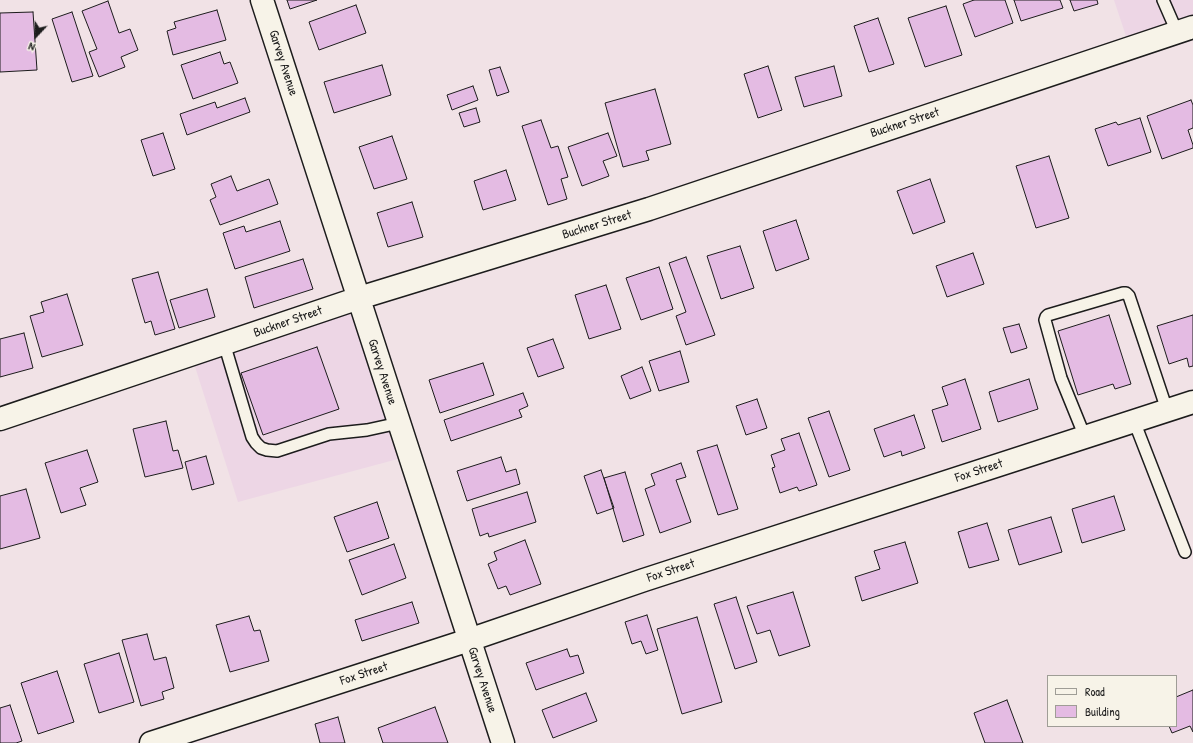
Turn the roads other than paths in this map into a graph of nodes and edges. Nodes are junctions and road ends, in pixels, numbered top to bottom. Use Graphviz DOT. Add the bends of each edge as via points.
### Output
graph roads {
  1 [pos="262,0"];
  2 [pos="1164,0"];
  3 [pos="1185,29"];
  4 [pos="359,298"];
  5 [pos="224,343"];
  6 [pos="1193,402"];
  7 [pos="1168,410"];
  8 [pos="2,413"];
  9 [pos="1134,421"];
  10 [pos="399,423"];
  11 [pos="1086,437"];
  12 [pos="1185,552"];
  13 [pos="469,640"];
  14 [pos="151,743"];
  15 [pos="502,743"];
  1 -- 4 [label="street, Garvey Avenue"];
  2 -- 3 [label="lane"];
  3 -- 4 [label="street, Buckner Street" via="650,208"];
  4 -- 5 [label="street, Buckner Street"];
  4 -- 10 [label="street, Garvey Avenue"];
  5 -- 8 [label="street, Buckner Street"];
  5 -- 10 [label="lane" via="252,437 261,448 278,451 329,434"];
  6 -- 7 [label="street, Fox Street"];
  7 -- 9 [label="street, Fox Street"];
  7 -- 11 [label="lane" via="1129,296 1123,293 1048,315 1045,320 1061,378"];
  9 -- 11 [label="street, Fox Street"];
  9 -- 12 [label="lane"];
  10 -- 13 [label="street, Garvey Avenue"];
  11 -- 13 [label="street, Fox Street" via="644,580"];
  13 -- 14 [label="street, Fox Street"];
  13 -- 15 [label="street, Garvey Avenue"];
}
